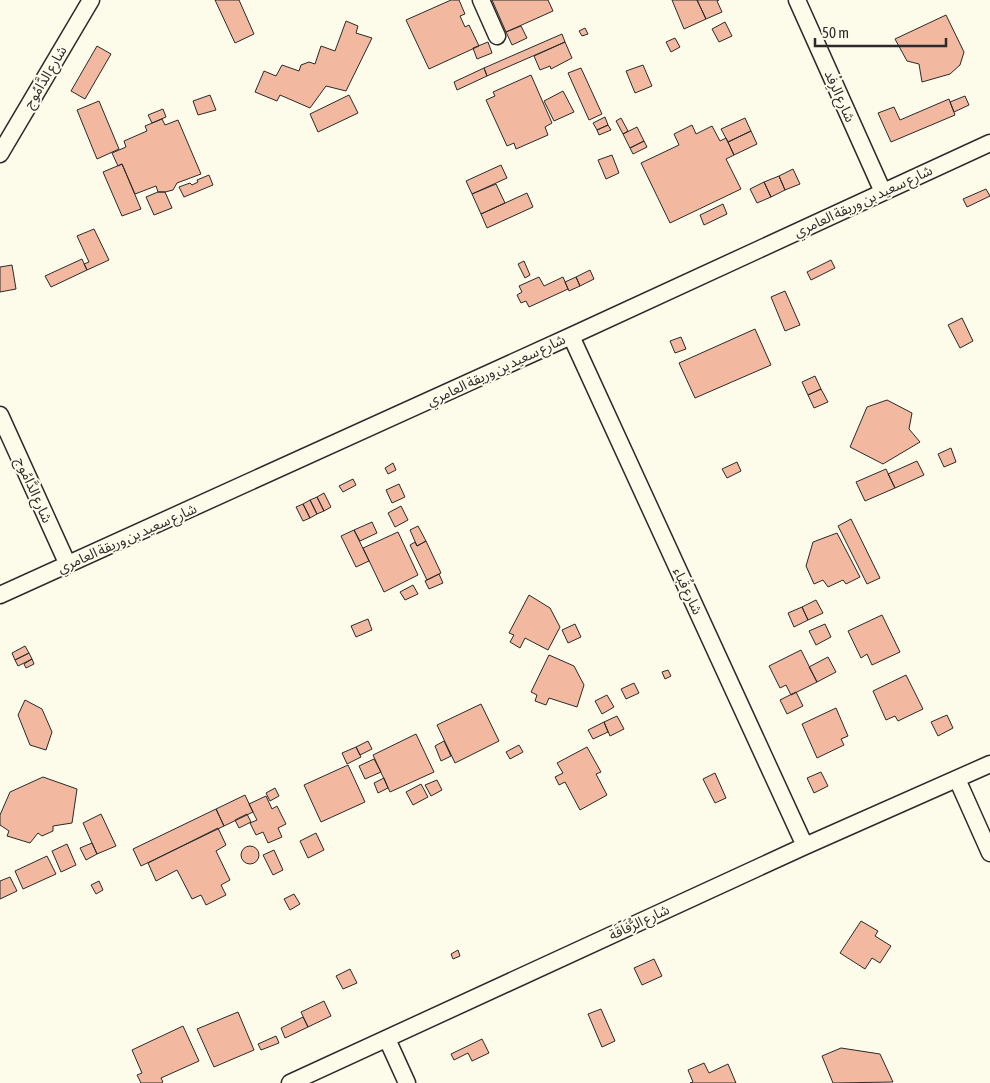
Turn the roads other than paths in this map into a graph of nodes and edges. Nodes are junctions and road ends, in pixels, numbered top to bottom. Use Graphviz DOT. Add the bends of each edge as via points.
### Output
graph roads {
  1 [pos="91,0"];
  2 [pos="481,0"];
  3 [pos="797,0"];
  4 [pos="497,36"];
  5 [pos="990,143"];
  6 [pos="0,154"];
  7 [pos="883,192"];
  8 [pos="571,336"];
  9 [pos="0,414"];
  10 [pos="68,565"];
  11 [pos="0,595"];
  12 [pos="990,764"];
  13 [pos="956,779"];
  14 [pos="805,846"];
  15 [pos="990,853"];
  16 [pos="387,1039"];
  17 [pos="290,1083"];
  18 [pos="407,1083"];
  1 -- 6 [label="street, شارع الدَّامُوج"];
  2 -- 4 [label="street"];
  3 -- 7 [label="street, شارع الرِفْد"];
  5 -- 7 [label="street, شارع سعيد بن وريقة العامري"];
  7 -- 8 [label="street, شارع سعيد بن وريقة العامري"];
  8 -- 10 [label="street, شارع سعيد بن وريقة العامري"];
  8 -- 14 [label="street, شارع قُباء"];
  9 -- 10 [label="street, شارع الدَّامُوج"];
  10 -- 11 [label="street, شارع سعيد بن وريقة العامري"];
  12 -- 13 [label="street, شارع الرُّفَاقَة"];
  13 -- 14 [label="street, شارع الرُّفَاقَة"];
  13 -- 15 [label="street"];
  14 -- 16 [label="street, شارع الرُّفَاقَة"];
  16 -- 17 [label="street, شارع الرُّفَاقَة"];
  16 -- 18 [label="street"];
}
